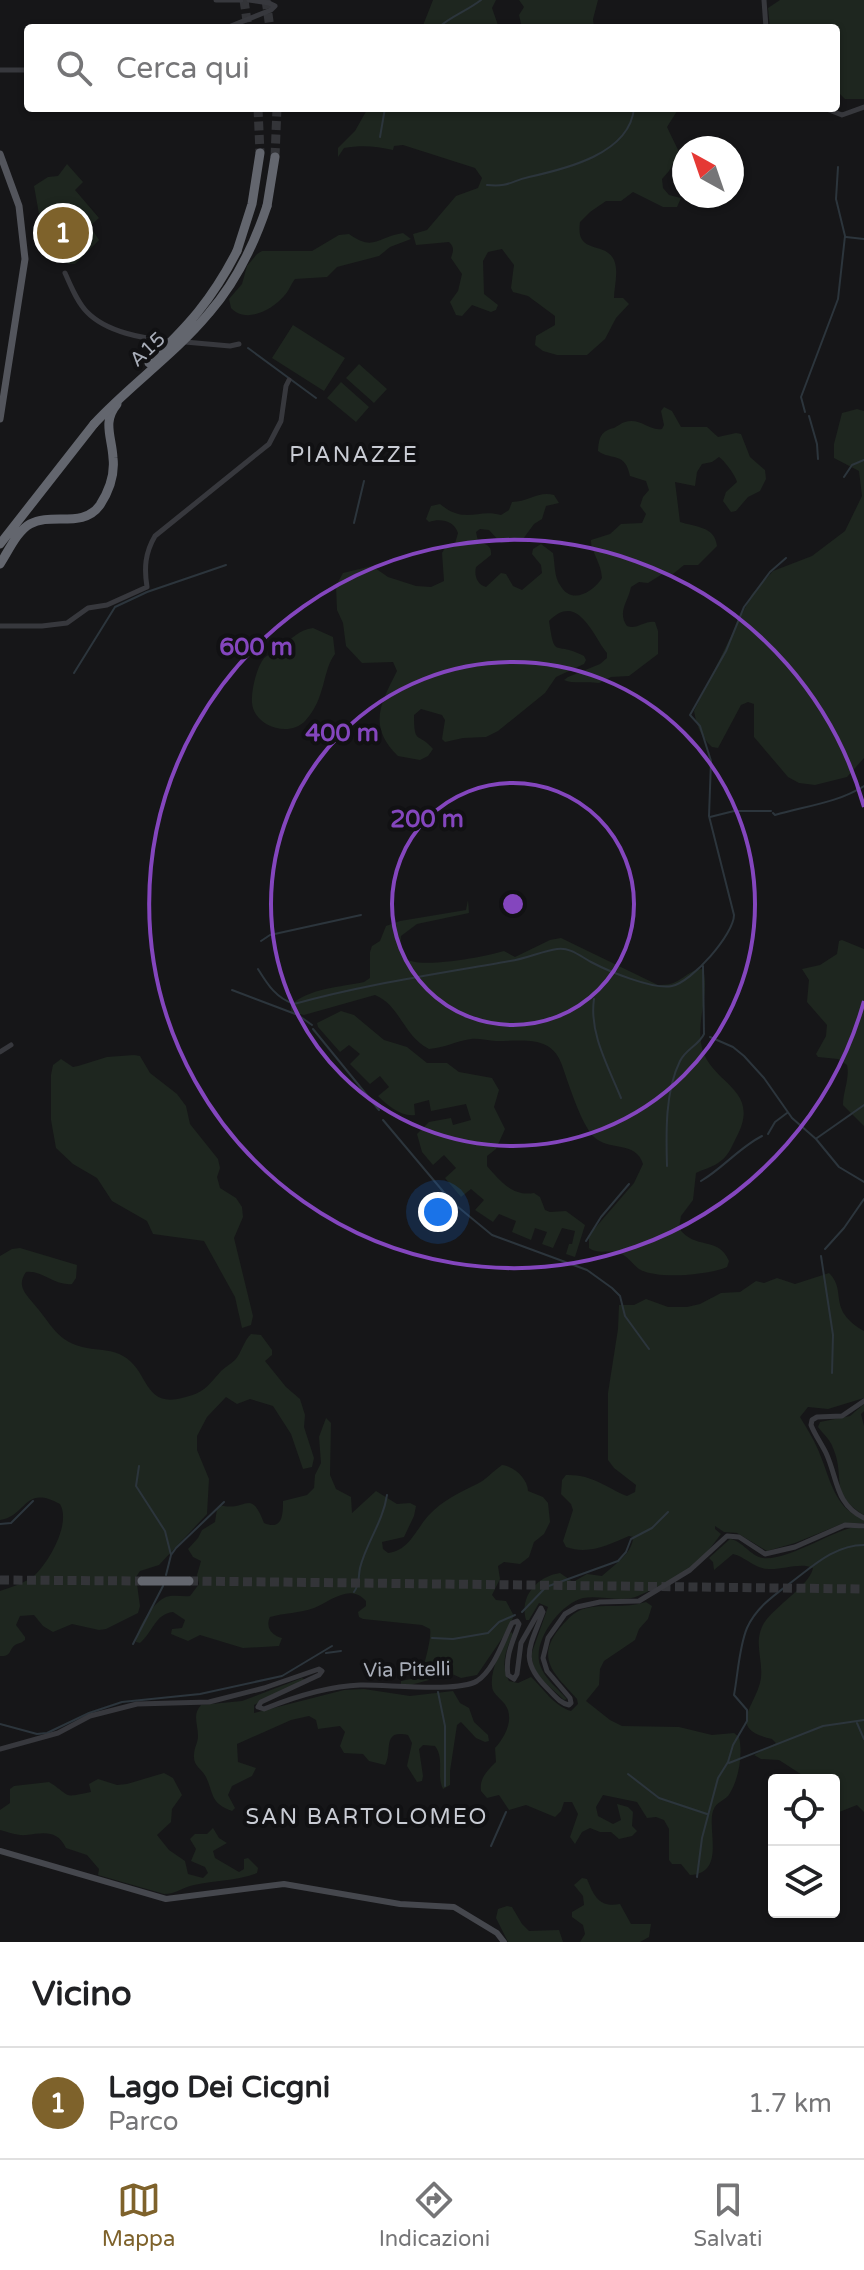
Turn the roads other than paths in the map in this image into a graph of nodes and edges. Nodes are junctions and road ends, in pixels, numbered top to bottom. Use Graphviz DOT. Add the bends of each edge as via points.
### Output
graph roads {
  1 [pos="216,0"];
  2 [pos="241,0"];
  3 [pos="249,0"];
  4 [pos="764,0"];
  5 [pos="235,24"];
  6 [pos="766,24"];
  7 [pos="0,70"];
  8 [pos="24,70"];
  9 [pos="864,107"];
  10 [pos="833,112"];
  11 [pos="260,153"];
  12 [pos="0,154"];
  13 [pos="275,157"];
  14 [pos="65,273"];
  15 [pos="239,344"];
  16 [pos="289,380"];
  17 [pos="139,381"];
  18 [pos="0,419"];
  19 [pos="92,422"];
  20 [pos="31,516"];
  21 [pos="0,535"];
  22 [pos="0,547"];
  23 [pos="0,564"];
  24 [pos="2,627"];
  25 [pos="11,1045"];
  26 [pos="0,1052"];
  27 [pos="864,1401"];
  28 [pos="864,1518"];
  29 [pos="864,1526"];
  30 [pos="142,1581"];
  31 [pos="189,1581"];
  32 [pos="0,1749"];
  33 [pos="0,1851"];
  34 [pos="504,1942"];
  1 -- 2 [label="street"];
  3 -- 5 [label="street" via="275,7"];
  4 -- 6 [label="street"];
  7 -- 8 [label="street"];
  9 -- 10 [label="street" via="847,114"];
  11 -- 19 [label="highway, A15 / A15, bridge" via="237,251 209,301"];
  12 -- 18 [label="main road" via="19,206 25,259"];
  13 -- 17 [label="highway, A15 / A15, bridge" via="267,206 247,255 220,300"];
  14 -- 15 [label="street" via="81,305 105,325 157,340"];
  16 -- 24 [label="street" via="281,421 269,444 155,536 145,561 147,587 88,608 67,623"];
  17 -- 19 [label="highway, A15 / A15, bridge"];
  17 -- 23 [label="highway" via="107,422 114,470 98,507 76,519 29,524"];
  19 -- 21 [label="highway, A15"];
  19 -- 22 [label="highway, A15"];
  20 -- 22 [label="highway"];
  25 -- 26 [label="street"];
  27 -- 28 [label="street" via="842,1416 817,1417 811,1425 842,1500"];
  29 -- 32 [label="street, Via Pitelli" via="845,1525 766,1554 739,1537 727,1536 690,1570 639,1601 600,1602 570,1610 552,1630 543,1658 570,1698 569,1705 535,1677 529,1663 541,1608 521,1643 514,1679 507,1669 517,1621 474,1683 339,1687 258,1707 319,1675 319,1669 209,1702 137,1704"];
  30 -- 31 [label="highway"];
  33 -- 34 [label="main road" via="166,1899 284,1884 400,1904 454,1907"];
}
